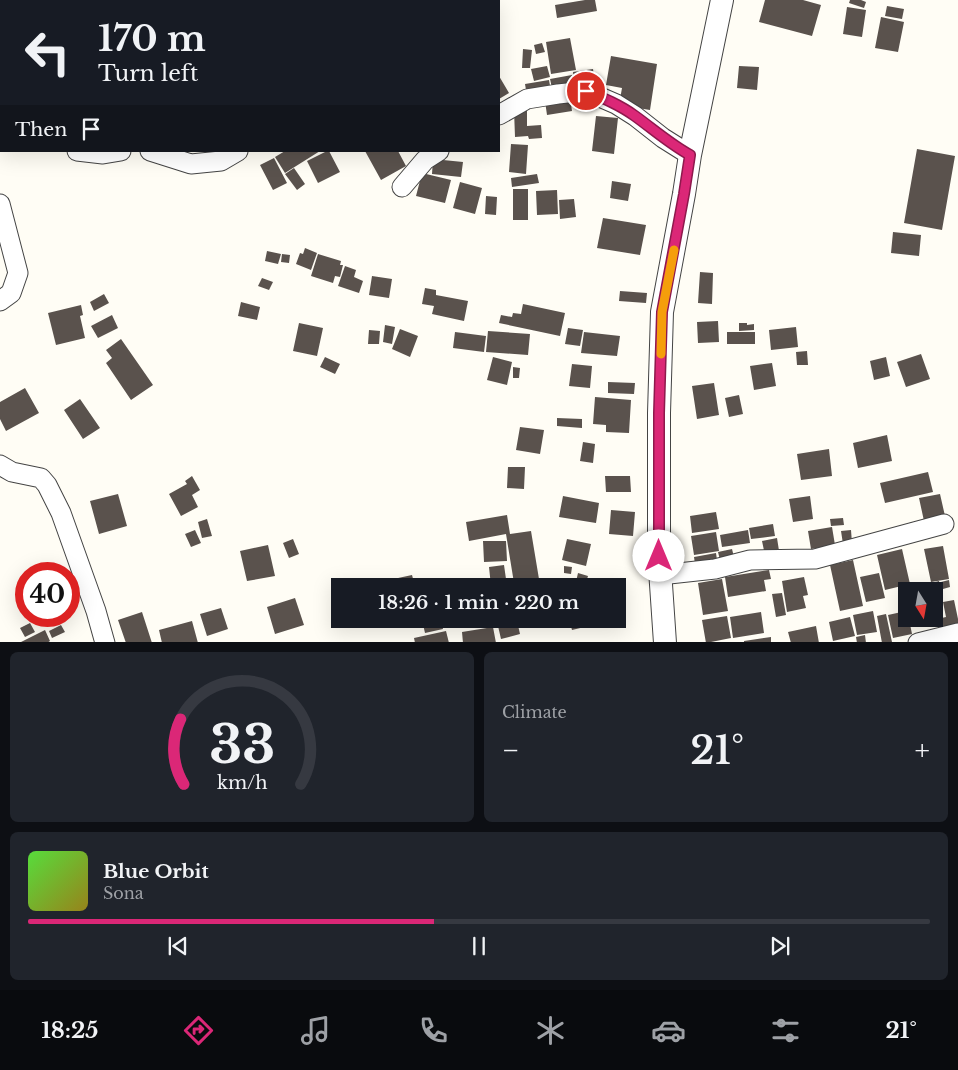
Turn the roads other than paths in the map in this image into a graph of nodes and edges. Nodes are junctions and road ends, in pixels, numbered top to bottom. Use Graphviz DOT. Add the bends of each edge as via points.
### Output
graph roads {
  1 [pos="722,0"];
  2 [pos="500,114"];
  3 [pos="86,152"];
  4 [pos="115,152"];
  5 [pos="153,152"];
  6 [pos="236,152"];
  7 [pos="437,152"];
  8 [pos="690,155"];
  9 [pos="402,187"];
  10 [pos="0,204"];
  11 [pos="0,301"];
  12 [pos="0,465"];
  13 [pos="944,524"];
  14 [pos="660,575"];
  15 [pos="958,633"];
  16 [pos="105,642"];
  17 [pos="665,642"];
  18 [pos="918,642"];
  1 -- 8 [label="street"];
  2 -- 8 [label="street" via="527,100 586,91 616,104"];
  3 -- 4 [label="street"];
  5 -- 6 [label="street" via="191,164 221,161"];
  7 -- 9 [label="street" via="425,160"];
  8 -- 14 [label="street" via="662,312"];
  10 -- 11 [label="street" via="18,273 11,293"];
  12 -- 16 [label="street" via="12,472 41,478 47,485 61,514"];
  13 -- 14 [label="street" via="815,559 750,560 715,569"];
  14 -- 17 [label="street"];
  15 -- 18 [label="street"];
}
